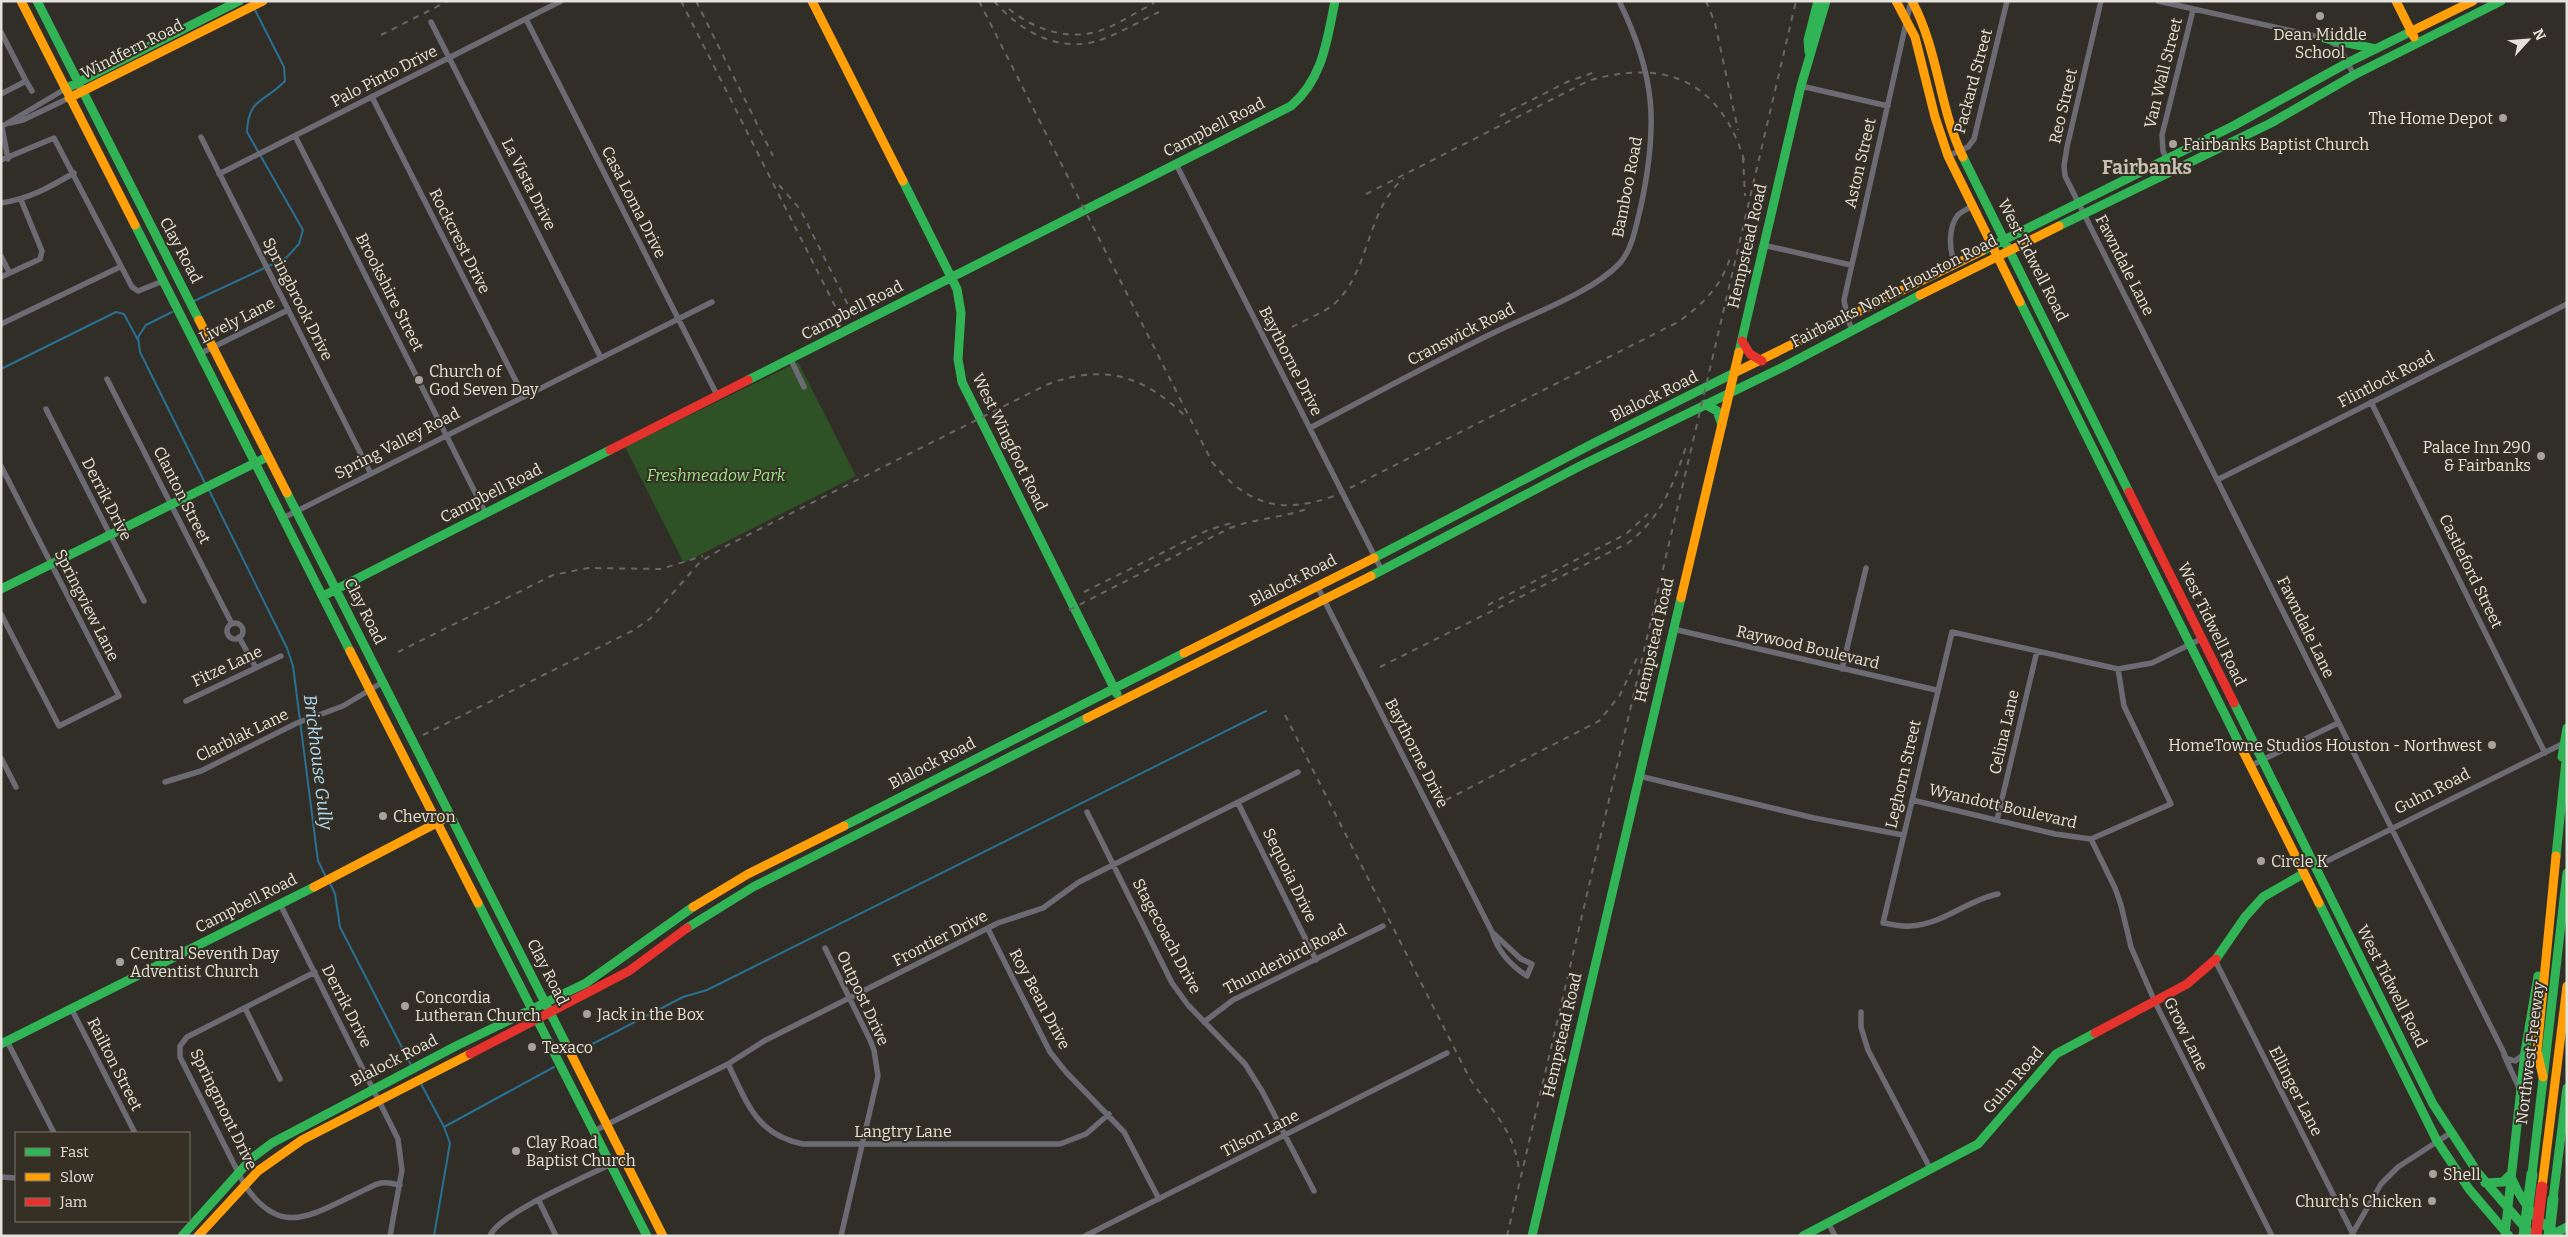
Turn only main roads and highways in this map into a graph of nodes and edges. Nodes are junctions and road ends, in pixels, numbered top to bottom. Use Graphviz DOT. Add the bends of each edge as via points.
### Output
graph roads {
  1 [pos="20,1"];
  2 [pos="36,1"];
  3 [pos="812,1"];
  4 [pos="1335,1"];
  5 [pos="1818,1"];
  6 [pos="1826,1"];
  7 [pos="1896,1"];
  8 [pos="1912,1"];
  9 [pos="2396,1"];
  10 [pos="2473,1"];
  11 [pos="2501,1"];
  12 [pos="246,6"];
  13 [pos="1819,15"];
  14 [pos="2411,32"];
  15 [pos="2324,38"];
  16 [pos="2417,43"];
  17 [pos="2376,49"];
  18 [pos="1940,80"];
  19 [pos="1928,82"];
  20 [pos="81,86"];
  21 [pos="67,93"];
  22 [pos="2235,125"];
  23 [pos="2241,138"];
  24 [pos="134,194"];
  25 [pos="121,198"];
  26 [pos="2004,238"];
  27 [pos="1992,244"];
  28 [pos="2009,250"];
  29 [pos="1998,256"];
  30 [pos="1955,263"];
  31 [pos="951,278"];
  32 [pos="1945,282"];
  33 [pos="2051,333"];
  34 [pos="2039,338"];
  35 [pos="1742,341"];
  36 [pos="1762,361"];
  37 [pos="1734,375"];
  38 [pos="1730,392"];
  39 [pos="1705,404"];
  40 [pos="2090,409"];
  41 [pos="2079,418"];
  42 [pos="1639,420"];
  43 [pos="1722,425"];
  44 [pos="1646,434"];
  45 [pos="267,457"];
  46 [pos="254,463"];
  47 [pos="1552,465"];
  48 [pos="1558,478"];
  49 [pos="2127,485"];
  50 [pos="2116,491"];
  51 [pos="1464,512"];
  52 [pos="1471,525"];
  53 [pos="2164,562"];
  54 [pos="2152,567"];
  55 [pos="1,589"];
  56 [pos="335,590"];
  57 [pos="323,596"];
  58 [pos="1220,635"];
  59 [pos="1226,648"];
  60 [pos="368,654"];
  61 [pos="354,657"];
  62 [pos="1114,690"];
  63 [pos="2231,699"];
  64 [pos="1120,701"];
  65 [pos="2219,705"];
  66 [pos="1043,725"];
  67 [pos="2567,728"];
  68 [pos="1049,738"];
  69 [pos="2566,747"];
  70 [pos="968,763"];
  71 [pos="974,776"];
  72 [pos="893,801"];
  73 [pos="899,813"];
  74 [pos="450,816"];
  75 [pos="439,823"];
  76 [pos="817,840"];
  77 [pos="823,851"];
  78 [pos="2567,873"];
  79 [pos="748,874"];
  80 [pos="2303,874"];
  81 [pos="753,887"];
  82 [pos="488,892"];
  83 [pos="477,898"];
  84 [pos="678,916"];
  85 [pos="686,928"];
  86 [pos="644,942"];
  87 [pos="515,944"];
  88 [pos="504,950"];
  89 [pos="2360,957"];
  90 [pos="2348,963"];
  91 [pos="611,966"];
  92 [pos="629,971"];
  93 [pos="2567,986"];
  94 [pos="601,987"];
  95 [pos="548,1008"];
  96 [pos="535,1014"];
  97 [pos="4,1042"];
  98 [pos="456,1046"];
  99 [pos="2405,1048"];
  100 [pos="2393,1053"];
  101 [pos="462,1058"];
  102 [pos="583,1075"];
  103 [pos="2543,1078"];
  104 [pos="570,1081"];
  105 [pos="2567,1088"];
  106 [pos="296,1128"];
  107 [pos="302,1140"];
  108 [pos="2510,1175"];
  109 [pos="2485,1183"];
  110 [pos="2507,1208"];
  111 [pos="2567,1228"];
  112 [pos="2506,1234"];
  113 [pos="182,1236"];
  114 [pos="198,1236"];
  115 [pos="647,1236"];
  116 [pos="664,1236"];
  117 [pos="1532,1236"];
  118 [pos="1803,1236"];
  119 [pos="2524,1236"];
  120 [pos="2532,1236"];
  121 [pos="2536,1236"];
  122 [pos="2549,1236"];
  1 -- 21 [label="main road, Clay Road"];
  2 -- 20 [label="main road, Clay Road"];
  3 -- 31 [label="main road, West Wingfoot Road"];
  4 -- 31 [label="main road, Campbell Road" via="1319,72 1310,90 1291,106"];
  5 -- 13 [label="main road, Hempstead Road"];
  6 -- 13 [label="main road, Hempstead Road"];
  7 -- 19 [label="main road, West Tidwell Road" via="1918,44"];
  8 -- 18 [label="main road, West Tidwell Road" via="1929,34"];
  9 -- 14 [label="main road"];
  10 -- 14 [label="main road, Fairbanks North Houston Road"];
  11 -- 16 [label="main road, Fairbanks North Houston Road"];
  12 -- 20 [label="main road, Windfern Road"];
  13 -- 35 [label="main road, Hempstead Road" via="1816,42 1809,52"];
  14 -- 16 [label="main road"];
  14 -- 17 [label="main road, Fairbanks North Houston Road"];
  15 -- 17 [label="main road"];
  16 -- 23 [label="main road, Fairbanks North Houston Road" via="2354,74 2294,111"];
  17 -- 22 [label="main road, Fairbanks North Houston Road"];
  18 -- 19 [label="main road"];
  18 -- 26 [label="main road, West Tidwell Road" via="1948,119 1960,151"];
  19 -- 27 [label="main road, West Tidwell Road" via="1935,121 1948,156"];
  20 -- 21 [label="main road, Windfern Road"];
  20 -- 24 [label="main road, Clay Road"];
  21 -- 25 [label="main road, Clay Road"];
  22 -- 23 [label="main road"];
  22 -- 26 [label="main road, Fairbanks North Houston Road"];
  23 -- 28 [label="main road, Fairbanks North Houston Road"];
  24 -- 25 [label="main road"];
  24 -- 45 [label="main road, Clay Road"];
  25 -- 46 [label="main road, Clay Road"];
  26 -- 27 [label="main road, Fairbanks North Houston Road"];
  26 -- 28 [label="main road, West Tidwell Road"];
  27 -- 29 [label="main road, West Tidwell Road"];
  27 -- 30 [label="main road, Fairbanks North Houston Road"];
  28 -- 29 [label="main road, Fairbanks North Houston Road"];
  28 -- 33 [label="main road, West Tidwell Road"];
  29 -- 32 [label="main road, Fairbanks North Houston Road"];
  29 -- 34 [label="main road, West Tidwell Road"];
  30 -- 32 [label="main road" via="1955,270"];
  30 -- 36 [label="main road, Fairbanks North Houston Road"];
  31 -- 56 [label="main road, Campbell Road"];
  31 -- 62 [label="main road, West Wingfoot Road" via="962,312 957,361 962,382"];
  32 -- 38 [label="main road, Fairbanks North Houston Road"];
  33 -- 34 [label="main road"];
  33 -- 40 [label="main road, West Tidwell Road"];
  34 -- 41 [label="main road, West Tidwell Road"];
  35 -- 36 [label="main road" via="1750,354"];
  35 -- 37 [label="main road, Hempstead Road"];
  36 -- 37 [label="main road, Fairbanks North Houston Road"];
  37 -- 38 [label="main road, Hempstead Road"];
  37 -- 42 [label="main road, Blalock Road"];
  38 -- 39 [label="main road, Blalock Road"];
  38 -- 43 [label="main road, Hempstead Road"];
  39 -- 43 [label="main road" via="1717,411"];
  39 -- 44 [label="main road, Blalock Road"];
  40 -- 41 [label="main road"];
  40 -- 49 [label="main road, West Tidwell Road"];
  41 -- 50 [label="main road, West Tidwell Road"];
  42 -- 44 [label="main road"];
  42 -- 47 [label="main road, Blalock Road"];
  43 -- 117 [label="main road, Hempstead Road"];
  44 -- 48 [label="main road, Blalock Road"];
  45 -- 46 [label="main road"];
  45 -- 56 [label="main road, Clay Road"];
  46 -- 55 [label="main road"];
  46 -- 57 [label="main road, Clay Road"];
  47 -- 48 [label="main road"];
  47 -- 51 [label="main road, Blalock Road"];
  48 -- 52 [label="main road, Blalock Road"];
  49 -- 50 [label="main road"];
  49 -- 53 [label="main road, West Tidwell Road"];
  50 -- 54 [label="main road, West Tidwell Road"];
  51 -- 52 [label="main road"];
  51 -- 58 [label="main road, Blalock Road"];
  52 -- 59 [label="main road, Blalock Road"];
  53 -- 54 [label="main road"];
  53 -- 63 [label="main road, West Tidwell Road"];
  54 -- 65 [label="main road, West Tidwell Road"];
  56 -- 57 [label="main road, Campbell Road"];
  56 -- 60 [label="main road, Clay Road"];
  57 -- 61 [label="main road, Clay Road"];
  58 -- 59 [label="main road"];
  58 -- 62 [label="main road, Blalock Road"];
  59 -- 64 [label="main road, Blalock Road"];
  60 -- 61 [label="main road"];
  60 -- 74 [label="main road, Clay Road"];
  61 -- 75 [label="main road, Clay Road"];
  62 -- 64 [label="main road, West Wingfoot Road"];
  62 -- 66 [label="main road, Blalock Road"];
  63 -- 65 [label="main road"];
  63 -- 89 [label="main road, West Tidwell Road"];
  64 -- 68 [label="main road, Blalock Road"];
  65 -- 80 [label="main road, West Tidwell Road"];
  66 -- 68 [label="main road"];
  66 -- 70 [label="main road, Blalock Road"];
  67 -- 69 [label="main road"];
  68 -- 71 [label="main road, Blalock Road"];
  69 -- 103 [label="main road" via="2537,1051"];
  69 -- 108 [label="main road" via="2539,973 2525,1052"];
  70 -- 71 [label="main road"];
  70 -- 72 [label="main road, Blalock Road"];
  71 -- 73 [label="main road, Blalock Road"];
  72 -- 73 [label="main road"];
  72 -- 76 [label="main road, Blalock Road"];
  73 -- 77 [label="main road, Blalock Road"];
  74 -- 75 [label="main road, Campbell Road"];
  74 -- 82 [label="main road, Clay Road"];
  75 -- 83 [label="main road, Clay Road"];
  75 -- 97 [label="main road, Campbell Road"];
  76 -- 77 [label="main road"];
  76 -- 79 [label="main road, Blalock Road"];
  77 -- 81 [label="main road, Blalock Road"];
  78 -- 103 [label="main road, Northwest Freeway"];
  79 -- 81 [label="main road"];
  79 -- 84 [label="main road, Blalock Road"];
  80 -- 90 [label="main road, West Tidwell Road"];
  80 -- 118 [label="main road, Guhn Road" via="2263,897 2215,960 2187,984 2056,1054 1978,1144"];
  81 -- 85 [label="main road, Blalock Road"];
  82 -- 83 [label="main road"];
  82 -- 87 [label="main road, Clay Road"];
  83 -- 88 [label="main road, Clay Road"];
  84 -- 85 [label="main road"];
  84 -- 86 [label="main road, Blalock Road"];
  85 -- 92 [label="main road, Blalock Road"];
  86 -- 91 [label="main road, Blalock Road"];
  86 -- 92 [label="main road" via="626,962"];
  87 -- 88 [label="main road"];
  87 -- 95 [label="main road, Clay Road"];
  88 -- 96 [label="main road, Clay Road"];
  89 -- 90 [label="main road"];
  89 -- 99 [label="main road, West Tidwell Road"];
  90 -- 100 [label="main road, West Tidwell Road"];
  91 -- 94 [label="main road" via="612,976"];
  91 -- 95 [label="main road, Blalock Road"];
  92 -- 94 [label="main road, Blalock Road"];
  93 -- 121 [label="main road, bridge"];
  94 -- 95 [label="main road, Blalock Road"];
  95 -- 96 [label="main road, Blalock Road"];
  95 -- 102 [label="main road, Clay Road"];
  96 -- 98 [label="main road, Blalock Road"];
  96 -- 101 [label="main road, Blalock Road"];
  96 -- 104 [label="main road, Clay Road"];
  98 -- 101 [label="main road"];
  98 -- 106 [label="main road, Blalock Road"];
  99 -- 100 [label="main road"];
  99 -- 109 [label="main road, West Tidwell Road" via="2449,1134"];
  100 -- 112 [label="main road, West Tidwell Road" via="2437,1141 2468,1189"];
  101 -- 107 [label="main road, Blalock Road"];
  102 -- 104 [label="main road"];
  102 -- 116 [label="main road, Clay Road"];
  103 -- 119 [label="main road, Northwest Freeway, bridge"];
  104 -- 115 [label="main road, Clay Road"];
  105 -- 122 [label="main road, bridge"];
  106 -- 107 [label="main road"];
  106 -- 113 [label="main road, Blalock Road" via="272,1143 239,1173"];
  107 -- 114 [label="main road, Blalock Road" via="244,1184"];
  108 -- 109 [label="main road" via="2503,1182"];
  108 -- 110 [label="main road"];
  108 -- 111 [label="main road" via="2518,1196 2548,1229 2555,1233"];
  109 -- 110 [label="main road, West Tidwell Road"];
  110 -- 112 [label="main road"];
  110 -- 120 [label="main road, West Tidwell Road"];
}
